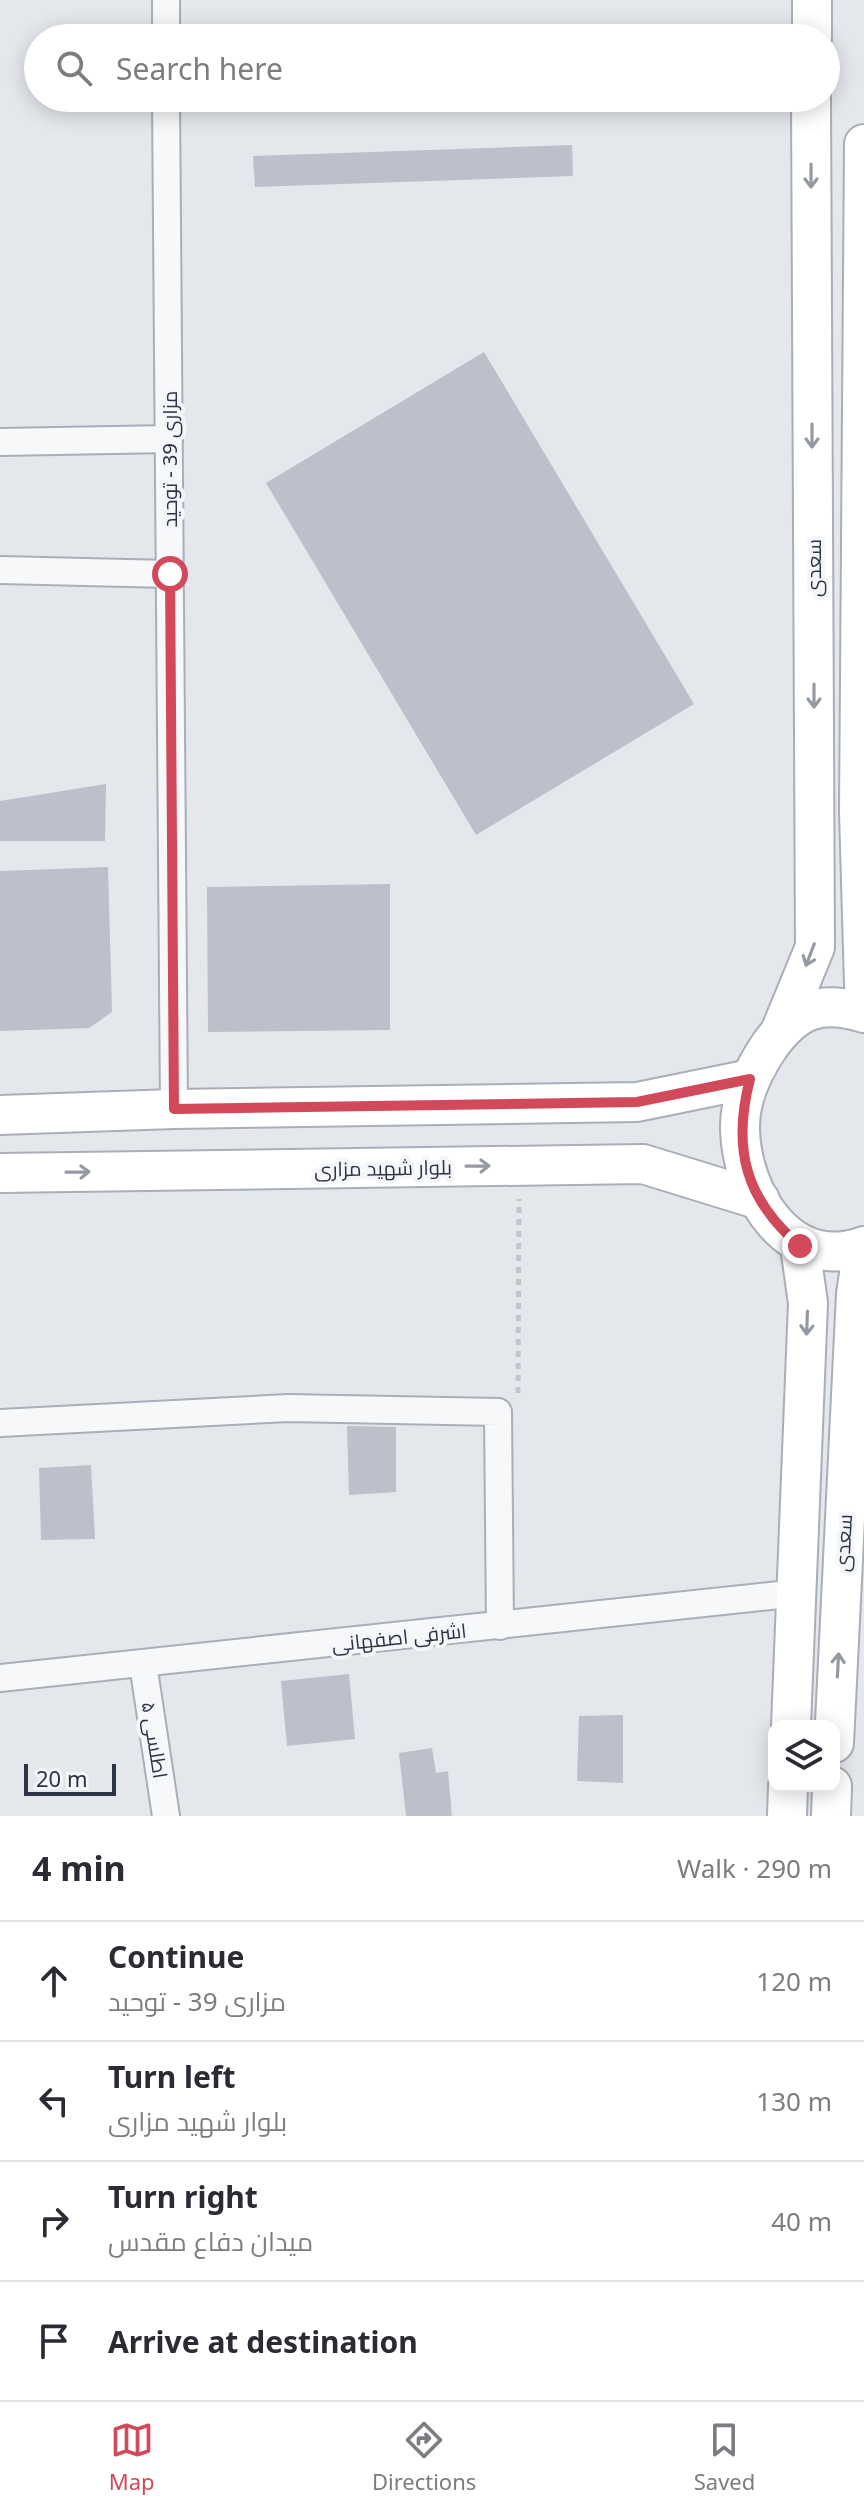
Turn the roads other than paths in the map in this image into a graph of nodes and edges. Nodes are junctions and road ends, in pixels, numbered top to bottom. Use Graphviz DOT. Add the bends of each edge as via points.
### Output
graph roads {
  1 [pos="166,0"];
  2 [pos="812,0"];
  3 [pos="166,24"];
  4 [pos="812,24"];
  5 [pos="166,112"];
  6 [pos="811,112"];
  7 [pos="864,144"];
  8 [pos="863,426"];
  9 [pos="169,439"];
  10 [pos="0,442"];
  11 [pos="0,570"];
  12 [pos="170,574"];
  13 [pos="862,913"];
  14 [pos="864,985"];
  15 [pos="864,1013"];
  16 [pos="780,1032"];
  17 [pos="750,1079"];
  18 [pos="174,1109"];
  19 [pos="0,1115"];
  20 [pos="0,1173"];
  21 [pos="760,1200"];
  22 [pos="800,1246"];
  23 [pos="863,1246"];
  24 [pos="0,1423"];
  25 [pos="854,1540"];
  26 [pos="798,1593"];
  27 [pos="500,1626"];
  28 [pos="143,1664"];
  29 [pos="0,1678"];
  30 [pos="791,1720"];
  31 [pos="836,1720"];
  32 [pos="788,1792"];
  33 [pos="832,1792"];
  34 [pos="166,1816"];
  35 [pos="787,1816"];
  36 [pos="831,1816"];
  1 -- 3 [label="street"];
  2 -- 4 [label="main road"];
  5 -- 9 [label="street, مزاری 39 - توحید"];
  6 -- 16 [label="main road, سعدی, one-way" via="815,947"];
  7 -- 8 [label="main road"];
  8 -- 13 [label="main road"];
  9 -- 10 [label="street"];
  9 -- 12 [label="street, مزاری 39 - توحید"];
  11 -- 12 [label="street"];
  12 -- 18 [label="street, مزاری 39 - توحید"];
  13 -- 14 [label="main road"];
  15 -- 16 [label="main road" via="836,1004 804,1012"];
  16 -- 17 [label="main road"];
  17 -- 18 [label="main road" via="637,1102"];
  17 -- 21 [label="main road" via="740,1128 748,1177"];
  18 -- 19 [label="main road"];
  20 -- 21 [label="main road, بلوار شهید مزاری, one-way" via="643,1164"];
  21 -- 22 [label="main road" via="776,1225"];
  22 -- 23 [label="main road" via="831,1255"];
  22 -- 26 [label="main road, one-way" via="808,1303"];
  23 -- 25 [label="main road, سعدی" via="856,1294"];
  24 -- 27 [label="street" via="288,1408 498,1412"];
  31 -- 25 [label="main road, سعدی, one-way"];
  26 -- 27 [label="street, اشرفی اصفهانی"];
  26 -- 30 [label="main road"];
  27 -- 28 [label="street, اشرفی اصفهانی"];
  28 -- 29 [label="street, اشرفی اصفهانی"];
  28 -- 34 [label="street, اطلسی ۵"];
  32 -- 35 [label="main road"];
  33 -- 36 [label="main road"];
}
